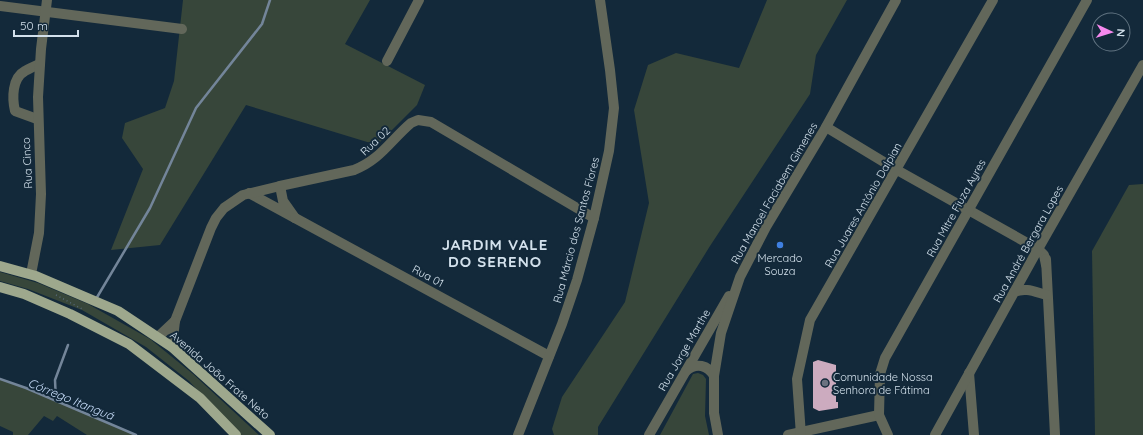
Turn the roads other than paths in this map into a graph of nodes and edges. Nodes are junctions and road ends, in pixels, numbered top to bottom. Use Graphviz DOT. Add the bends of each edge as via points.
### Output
graph roads {
  1 [pos="47,0"];
  2 [pos="419,0"];
  3 [pos="600,0"];
  4 [pos="896,0"];
  5 [pos="993,0"];
  6 [pos="1088,0"];
  7 [pos="0,6"];
  8 [pos="46,11"];
  9 [pos="182,29"];
  10 [pos="387,61"];
  11 [pos="40,64"];
  12 [pos="1143,65"];
  13 [pos="37,119"];
  14 [pos="826,126"];
  15 [pos="897,170"];
  16 [pos="280,186"];
  17 [pos="249,193"];
  18 [pos="969,209"];
  19 [pos="295,218"];
  20 [pos="594,218"];
  21 [pos="1047,233"];
  22 [pos="1038,249"];
  23 [pos="1046,265"];
  24 [pos="0,266"];
  25 [pos="31,274"];
  26 [pos="740,277"];
  27 [pos="0,287"];
  28 [pos="1014,292"];
  29 [pos="1047,295"];
  30 [pos="174,321"];
  31 [pos="158,337"];
  32 [pos="172,347"];
  33 [pos="549,356"];
  34 [pos="685,372"];
  35 [pos="969,373"];
  36 [pos="714,376"];
  37 [pos="879,415"];
  38 [pos="801,434"];
  39 [pos="236,435"];
  40 [pos="270,435"];
  41 [pos="518,435"];
  42 [pos="649,435"];
  43 [pos="718,435"];
  44 [pos="788,435"];
  45 [pos="888,435"];
  46 [pos="935,435"];
  47 [pos="974,435"];
  48 [pos="1055,435"];
  1 -- 8 [label="street, Rua Cinco"];
  2 -- 10 [label="street"];
  3 -- 20 [label="street, Rua Márcio dos Santos Flores" via="614,108 609,151"];
  4 -- 14 [label="street, Rua Manoel Faciabem Gimenes"];
  5 -- 15 [label="street, Rua Juares Antônio Dalpian"];
  6 -- 18 [label="street, Rua Mitre Fiuza Ayres"];
  7 -- 8 [label="street"];
  8 -- 9 [label="street"];
  8 -- 11 [label="street, Rua Cinco"];
  11 -- 13 [label="street, Rua Cinco"];
  11 -- 13 [label="street" via="24,71 15,82 13,104 15,111"];
  12 -- 21 [label="street, Rua André Bergara Lopes"];
  13 -- 25 [label="street, Rua Cinco" via="41,194 39,234"];
  14 -- 15 [label="street"];
  14 -- 26 [label="street, Rua Manoel Faciabem Gimenes" via="766,227"];
  15 -- 18 [label="street"];
  15 -- 38 [label="street, Rua Juares Antônio Dalpian" via="810,320 798,379"];
  16 -- 17 [label="street, Rua 02"];
  16 -- 19 [label="street, Rua 01" via="283,201"];
  16 -- 20 [label="street, Rua 02" via="366,166 411,123 424,120"];
  17 -- 19 [label="street, Rua 01"];
  17 -- 30 [label="street, Rua 02" via="224,208 216,218"];
  18 -- 22 [label="street"];
  18 -- 37 [label="street, Rua Mitre Fiuza Ayres" via="885,358 880,374"];
  19 -- 33 [label="street, Rua 01"];
  20 -- 33 [label="street, Rua Márcio dos Santos Flores" via="577,280"];
  21 -- 22 [label="street, Rua André Bergara Lopes"];
  21 -- 23 [label="street"];
  22 -- 23 [label="street" via="1044,255"];
  22 -- 28 [label="street, Rua André Bergara Lopes"];
  23 -- 29 [label="street"];
  24 -- 25 [label="main road, Avenida João Frate Neto"];
  25 -- 31 [label="main road, Avenida João Frate Neto" via="118,311"];
  26 -- 34 [label="street, Rua Jorge Marthe"];
  26 -- 36 [label="street, Rua Manoel Faciabem Gimenes" via="721,333"];
  27 -- 39 [label="main road" via="24,294 70,314 129,344 200,398"];
  28 -- 29 [label="street" via="1028,290"];
  28 -- 35 [label="street, Rua André Bergara Lopes"];
  29 -- 48 [label="street"];
  30 -- 31 [label="street, Rua 02"];
  30 -- 32 [label="street, Rua 02"];
  31 -- 32 [label="main road, Avenida João Frate Neto"];
  32 -- 40 [label="main road, Avenida João Frate Neto"];
  33 -- 41 [label="street, Rua Márcio dos Santos Flores"];
  34 -- 36 [label="street" via="693,366 701,366 709,369"];
  34 -- 42 [label="street, Rua Jorge Marthe"];
  35 -- 46 [label="street, Rua André Bergara Lopes"];
  35 -- 47 [label="street"];
  36 -- 43 [label="street, Rua Manoel Faciabem Gimenes" via="714,413"];
  37 -- 38 [label="street"];
  37 -- 45 [label="street, Rua Mitre Fiuza Ayres"];
  38 -- 44 [label="street"];
}
